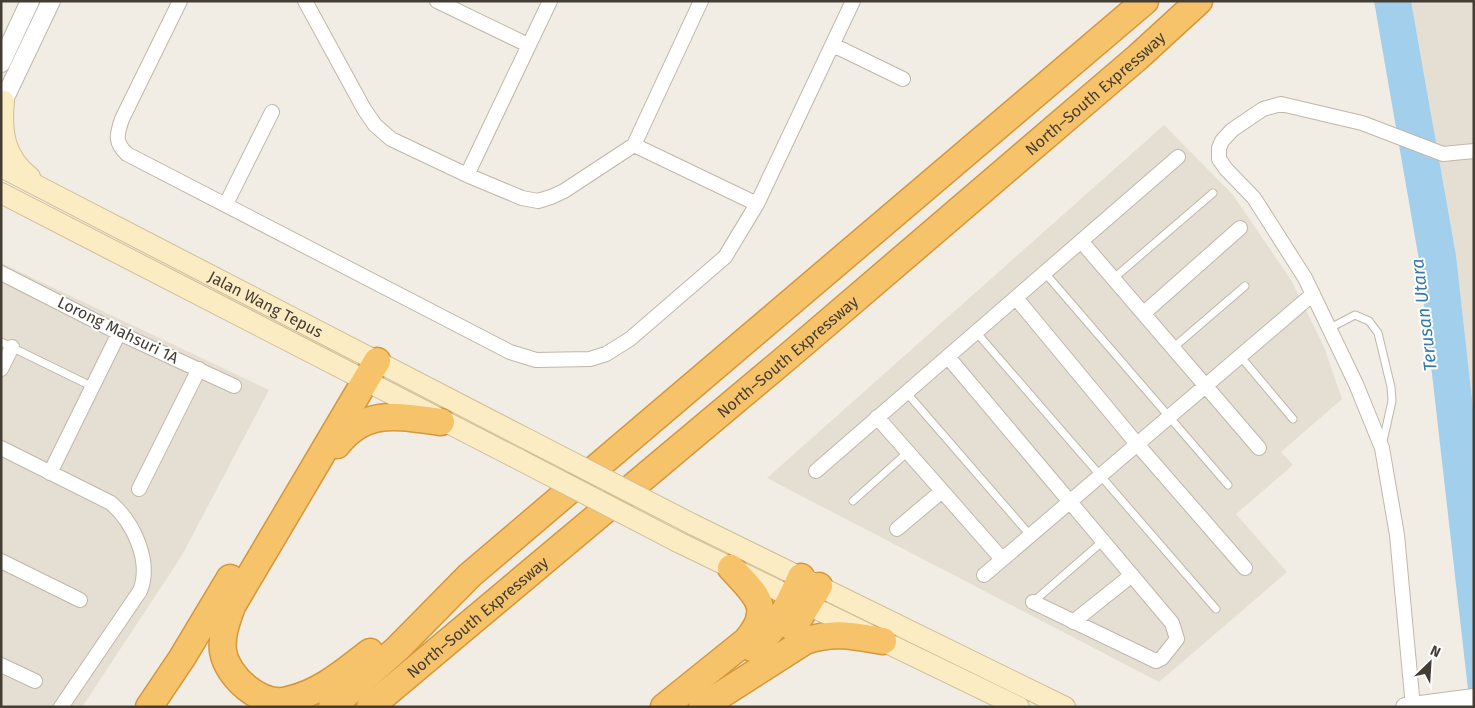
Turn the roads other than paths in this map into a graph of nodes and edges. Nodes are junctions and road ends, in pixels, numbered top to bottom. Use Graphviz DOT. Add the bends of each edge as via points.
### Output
graph roads {
  1 [pos="30,1"];
  2 [pos="51,1"];
  3 [pos="180,1"];
  4 [pos="305,1"];
  5 [pos="437,1"];
  6 [pos="550,1"];
  7 [pos="701,1"];
  8 [pos="853,1"];
  9 [pos="1145,1"];
  10 [pos="1199,1"];
  11 [pos="528,45"];
  12 [pos="833,45"];
  13 [pos="1,63"];
  14 [pos="903,79"];
  15 [pos="3,104"];
  16 [pos="272,112"];
  17 [pos="634,145"];
  18 [pos="1474,151"];
  19 [pos="1178,157"];
  20 [pos="1,167"];
  21 [pos="467,175"];
  22 [pos="40,186"];
  23 [pos="1,193"];
  24 [pos="1213,193"];
  25 [pos="226,204"];
  26 [pos="757,204"];
  27 [pos="1240,228"];
  28 [pos="1081,241"];
  29 [pos="1,273"];
  30 [pos="1044,273"];
  31 [pos="1114,278"];
  32 [pos="1245,286"];
  33 [pos="1313,294"];
  34 [pos="1016,298"];
  35 [pos="1144,313"];
  36 [pos="1330,328"];
  37 [pos="976,332"];
  38 [pos="119,333"];
  39 [pos="7,345"];
  40 [pos="1174,347"];
  41 [pos="1240,356"];
  42 [pos="948,357"];
  43 [pos="363,367"];
  44 [pos="1,369"];
  45 [pos="199,369"];
  46 [pos="1207,384"];
  47 [pos="234,386"];
  48 [pos="93,387"];
  49 [pos="906,392"];
  50 [pos="1169,416"];
  51 [pos="877,417"];
  52 [pos="1293,418"];
  53 [pos="441,422"];
  54 [pos="1137,444"];
  55 [pos="1,448"];
  56 [pos="1259,448"];
  57 [pos="1382,448"];
  58 [pos="908,452"];
  59 [pos="816,471"];
  60 [pos="50,473"];
  61 [pos="1100,476"];
  62 [pos="1228,485"];
  63 [pos="139,489"];
  64 [pos="942,491"];
  65 [pos="299,496"];
  66 [pos="853,501"];
  67 [pos="1070,501"];
  68 [pos="898,529"];
  69 [pos="1030,535"];
  70 [pos="1103,540"];
  71 [pos="1,560"];
  72 [pos="1002,560"];
  73 [pos="731,568"];
  74 [pos="1245,568"];
  75 [pos="470,575"];
  76 [pos="984,575"];
  77 [pos="1132,575"];
  78 [pos="805,591"];
  79 [pos="80,600"];
  80 [pos="1033,602"];
  81 [pos="1216,609"];
  82 [pos="1073,622"];
  83 [pos="457,636"];
  84 [pos="883,641"];
  85 [pos="1,665"];
  86 [pos="35,682"];
  87 [pos="1474,698"];
  88 [pos="1410,706"];
  89 [pos="61,707"];
  90 [pos="149,707"];
  91 [pos="332,707"];
  92 [pos="370,707"];
  93 [pos="390,707"];
  94 [pos="666,707"];
  95 [pos="700,707"];
  96 [pos="1020,707"];
  97 [pos="1065,707"];
  1 -- 13 [label="street"];
  2 -- 15 [label="street"];
  3 -- 25 [label="street" via="122,119 117,136 119,147"];
  4 -- 21 [label="street" via="374,124 391,139"];
  5 -- 11 [label="street"];
  6 -- 11 [label="street"];
  7 -- 17 [label="street"];
  8 -- 12 [label="street"];
  9 -- 75 [label="highway, North–South Expressway"];
  10 -- 83 [label="highway, North–South Expressway" via="975,197"];
  11 -- 21 [label="street"];
  12 -- 14 [label="street"];
  12 -- 26 [label="street"];
  15 -- 22 [label="main road" via="2,126 8,149 21,170"];
  16 -- 25 [label="street"];
  17 -- 21 [label="street" via="564,191 538,201 522,198"];
  17 -- 26 [label="street"];
  18 -- 33 [label="street" via="1443,154 1379,129 1281,104 1269,107 1232,130 1222,141 1219,159 1265,214"];
  19 -- 28 [label="street"];
  20 -- 22 [label="main road, Jalan Wang Tepus"];
  22 -- 43 [label="main road, Jalan Wang Tepus"];
  23 -- 43 [label="main road, Jalan Wang Tepus"];
  24 -- 31 [label="lane"];
  25 -- 26 [label="street" via="510,352 536,360 590,359 606,354 630,339 725,257"];
  27 -- 35 [label="street"];
  28 -- 30 [label="street"];
  28 -- 31 [label="street"];
  29 -- 38 [label="street, Lorong Mahsuri 1A"];
  30 -- 34 [label="street"];
  30 -- 50 [label="lane"];
  31 -- 35 [label="street"];
  32 -- 40 [label="lane"];
  33 -- 36 [label="street"];
  33 -- 41 [label="street"];
  34 -- 37 [label="street"];
  34 -- 54 [label="street"];
  35 -- 40 [label="street"];
  36 -- 57 [label="street"];
  36 -- 57 [label="lane" via="1355,315 1369,320 1378,333 1392,401"];
  37 -- 42 [label="street"];
  37 -- 61 [label="lane"];
  38 -- 45 [label="street, Lorong Mahsuri 1A"];
  38 -- 48 [label="street"];
  39 -- 44 [label="street"];
  39 -- 48 [label="lane"];
  40 -- 46 [label="street"];
  41 -- 46 [label="street"];
  41 -- 52 [label="lane"];
  42 -- 49 [label="street"];
  42 -- 67 [label="street"];
  43 -- 53 [label="main road, Jalan Wang Tepus"];
  43 -- 65 [label="highway"];
  43 -- 78 [label="main road, Jalan Wang Tepus, bridge" via="528,440 692,524"];
  43 -- 90 [label="highway"];
  45 -- 47 [label="street, Lorong Mahsuri 1A"];
  45 -- 63 [label="street"];
  46 -- 50 [label="street"];
  46 -- 56 [label="street"];
  48 -- 60 [label="street"];
  49 -- 51 [label="street"];
  49 -- 69 [label="lane"];
  50 -- 54 [label="street"];
  50 -- 62 [label="lane"];
  51 -- 58 [label="street"];
  51 -- 59 [label="street"];
  53 -- 65 [label="highway" via="392,416 354,426"];
  53 -- 73 [label="main road, Jalan Wang Tepus, bridge"];
  54 -- 61 [label="street"];
  54 -- 74 [label="street"];
  55 -- 60 [label="street"];
  57 -- 88 [label="street" via="1397,535"];
  58 -- 64 [label="street"];
  58 -- 66 [label="lane"];
  60 -- 89 [label="street" via="120,511 131,529 142,558 144,574 140,590"];
  61 -- 67 [label="street"];
  61 -- 81 [label="lane"];
  64 -- 68 [label="street"];
  64 -- 72 [label="street"];
  65 -- 75 [label="highway" via="232,606 223,638 223,652 229,666 242,684 267,699 285,701 308,695 330,683"];
  67 -- 69 [label="street"];
  67 -- 70 [label="street"];
  69 -- 72 [label="street"];
  70 -- 77 [label="street"];
  70 -- 80 [label="lane"];
  71 -- 79 [label="street"];
  72 -- 76 [label="street"];
  73 -- 78 [label="main road, Jalan Wang Tepus"];
  73 -- 94 [label="highway" via="760,601 761,613 755,631"];
  75 -- 91 [label="highway, North–South Expressway" via="405,641"];
  77 -- 82 [label="street"];
  77 -- 82 [label="street" via="1177,633 1177,638 1162,658 1156,661 1148,659"];
  78 -- 84 [label="main road"];
  78 -- 94 [label="highway" via="758,644"];
  78 -- 95 [label="highway" via="784,640"];
  78 -- 97 [label="main road"];
  80 -- 82 [label="street"];
  83 -- 92 [label="highway, North–South Expressway"];
  83 -- 93 [label="highway"];
  84 -- 95 [label="highway" via="843,634 823,635 805,641"];
  84 -- 96 [label="main road"];
  85 -- 86 [label="street"];
  87 -- 88 [label="street"];
}
